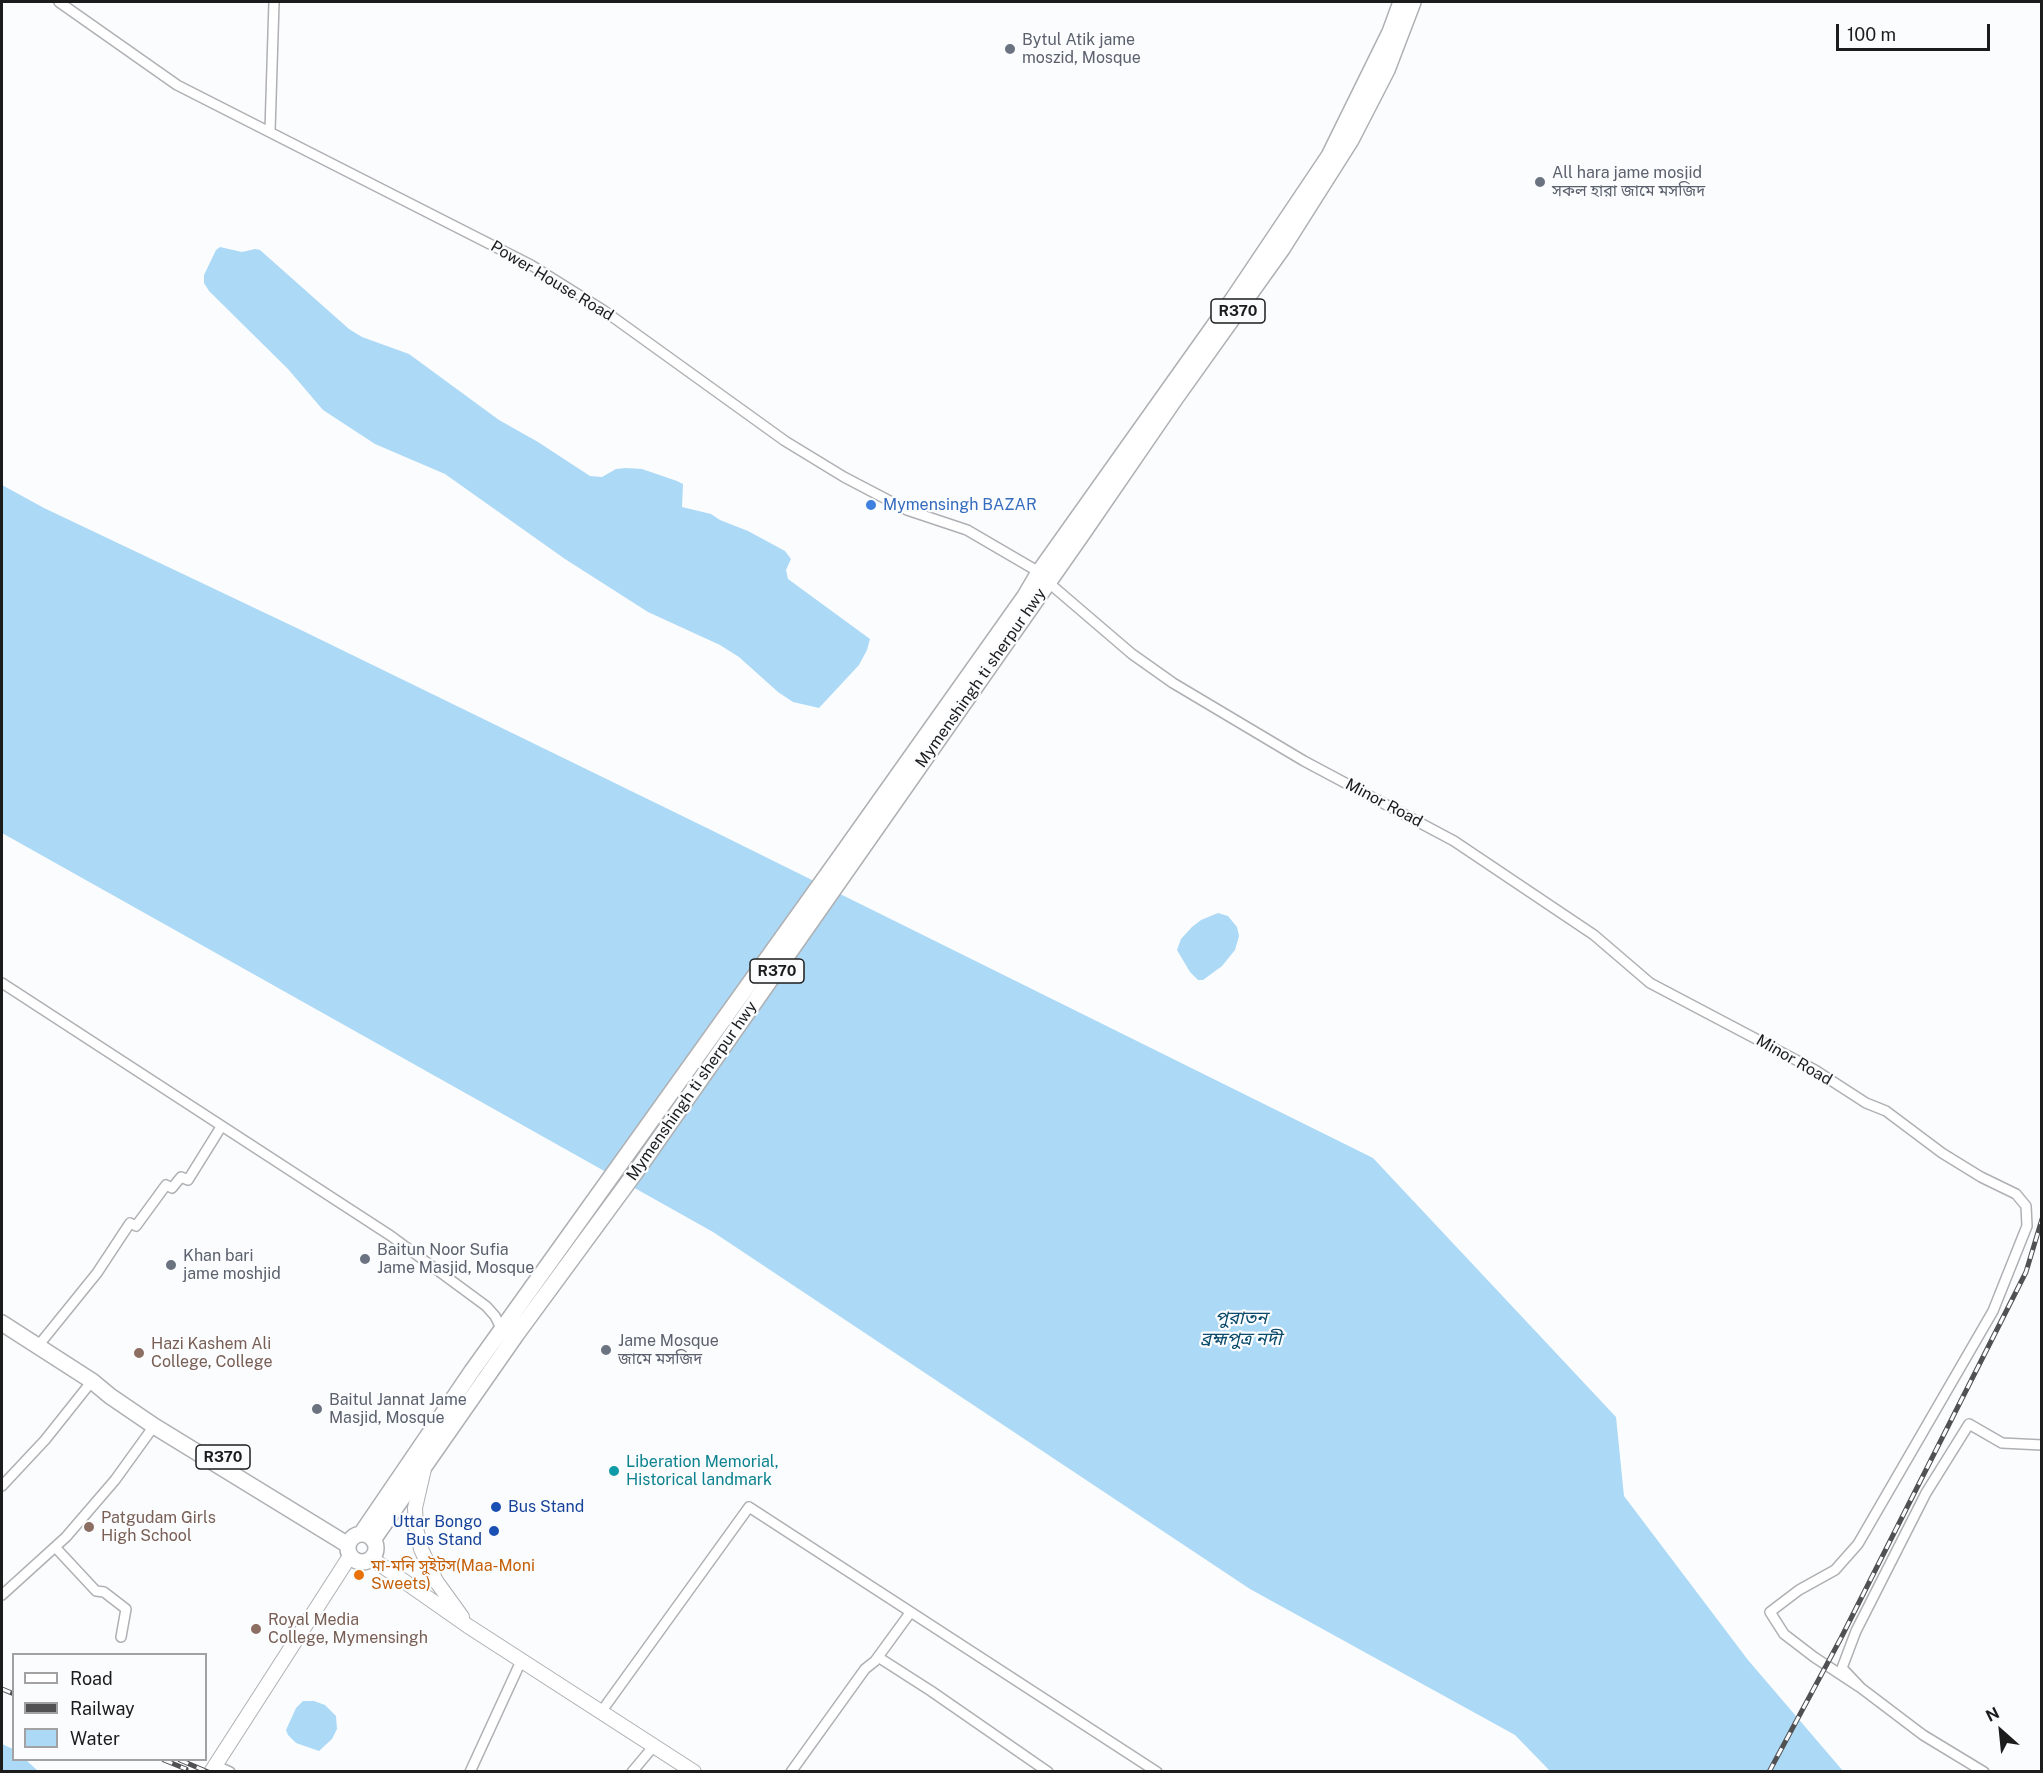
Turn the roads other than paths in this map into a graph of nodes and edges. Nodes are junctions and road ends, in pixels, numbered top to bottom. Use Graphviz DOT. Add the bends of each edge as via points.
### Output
graph roads {
  1 [pos="59,2"];
  2 [pos="274,2"];
  3 [pos="1401,2"];
  4 [pos="1413,2"];
  5 [pos="270,131"];
  6 [pos="1044,577"];
  7 [pos="2,983"];
  8 [pos="221,1127"];
  9 [pos="2,1323"];
  10 [pos="508,1331"];
  11 [pos="38,1346"];
  12 [pos="92,1381"];
  13 [pos="154,1426"];
  14 [pos="2042,1445"];
  15 [pos="424,1469"];
  16 [pos="2,1486"];
  17 [pos="357,1543"];
  18 [pos="55,1547"];
  19 [pos="371,1558"];
  20 [pos="2,1595"];
  21 [pos="910,1613"];
  22 [pos="468,1626"];
  23 [pos="121,1637"];
  24 [pos="878,1657"];
  25 [pos="522,1659"];
  26 [pos="1861,1688"];
  27 [pos="601,1712"];
  28 [pos="654,1747"];
  29 [pos="213,1768"];
  30 [pos="688,1770"];
  31 [pos="230,1772"];
  32 [pos="470,1772"];
  33 [pos="632,1772"];
  34 [pos="791,1772"];
  35 [pos="1048,1772"];
  36 [pos="1157,1772"];
  37 [pos="1984,1772"];
  1 -- 5 [label="street, Power House Road" via="177,85"];
  2 -- 5 [label="street"];
  3 -- 6 [label="main road, Mymenshingh ti sherpur hwy / R370" via="1329,156"];
  4 -- 6 [label="main road, Mymenshingh ti sherpur hwy / R370" via="1387,70 1332,171 1282,249"];
  5 -- 6 [label="street, Power House Road" via="531,265 603,310 785,441 844,477 908,510 967,530"];
  6 -- 10 [label="main road, Mymenshingh ti sherpur hwy / R370"];
  6 -- 26 [label="street, Minor Road" via="1132,654 1173,683 1454,841 1594,935 1650,983 1886,1111 1942,1153 2016,1194 2026,1206 2027,1226 1993,1311 1858,1545 1835,1570 1770,1612 1784,1634"];
  7 -- 8 [label="street"];
  8 -- 10 [label="street" via="419,1257 486,1306"];
  8 -- 11 [label="street" via="188,1180 181,1177 172,1188 166,1185 136,1226 130,1223 97,1273"];
  9 -- 11 [label="main road, R370"];
  10 -- 15 [label="main road"];
  10 -- 17 [label="main road"];
  11 -- 12 [label="main road, R370"];
  12 -- 13 [label="main road, R370"];
  12 -- 16 [label="street"];
  12 -- 17 [label="main road, R370" via="115,1390"];
  13 -- 17 [label="main road, R370"];
  13 -- 18 [label="street" via="115,1480"];
  14 -- 26 [label="street" via="2002,1443 1969,1424 1926,1493 1856,1631 1842,1668"];
  15 -- 17 [label="main road"];
  15 -- 22 [label="main road" via="416,1508 421,1549 436,1581"];
  17 -- 19 [label="main road" via="375,1550"];
  17 -- 29 [label="main road"];
  18 -- 20 [label="street"];
  18 -- 23 [label="street" via="96,1591 104,1592 126,1609"];
  19 -- 22 [label="main road"];
  21 -- 24 [label="street"];
  21 -- 27 [label="street" via="748,1507"];
  21 -- 36 [label="street"];
  22 -- 25 [label="main road"];
  24 -- 34 [label="street" via="865,1669"];
  24 -- 35 [label="street"];
  25 -- 27 [label="main road"];
  25 -- 32 [label="street"];
  26 -- 37 [label="street" via="1923,1735"];
  27 -- 28 [label="main road"];
  28 -- 30 [label="main road"];
  28 -- 33 [label="street"];
  29 -- 31 [label="street"];
}
